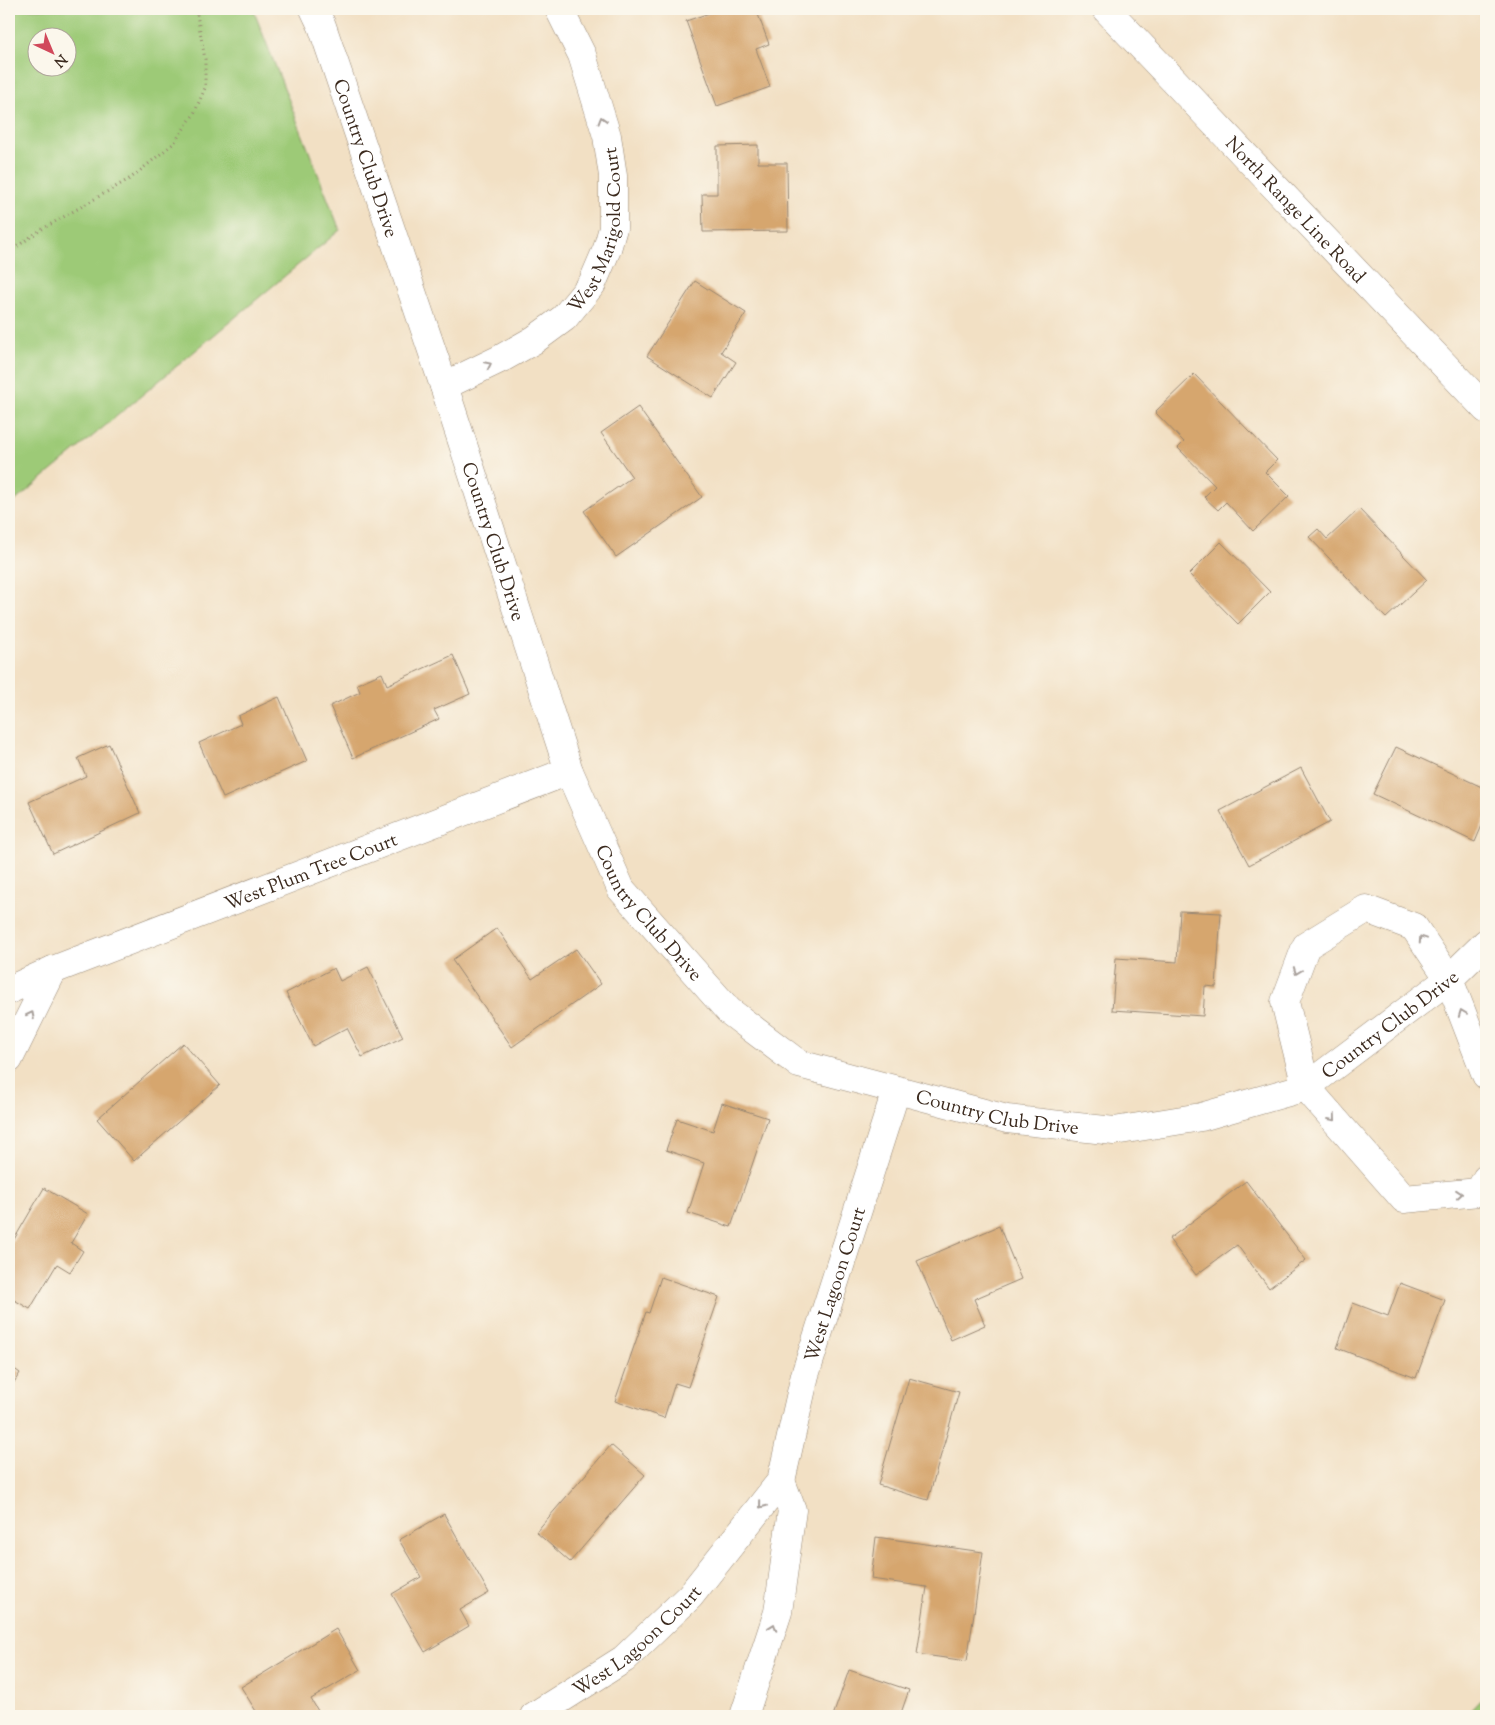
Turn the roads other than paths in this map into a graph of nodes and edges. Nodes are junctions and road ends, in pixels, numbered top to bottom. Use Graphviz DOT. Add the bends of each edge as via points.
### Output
graph roads {
  1 [pos="314,9"];
  2 [pos="559,9"];
  3 [pos="1106,9"];
  4 [pos="444,386"];
  5 [pos="1486,409"];
  6 [pos="569,771"];
  7 [pos="1486,944"];
  8 [pos="53,970"];
  9 [pos="1449,979"];
  10 [pos="9,990"];
  11 [pos="9,1059"];
  12 [pos="1486,1074"];
  13 [pos="1306,1087"];
  14 [pos="896,1091"];
  15 [pos="1486,1179"];
  16 [pos="782,1481"];
  17 [pos="534,1716"];
  18 [pos="744,1716"];
  1 -- 4 [label="street, Country Club Drive"];
  4 -- 2 [label="street, West Marigold Court, one-way" via="526,344 564,318 592,284 607,249 613,228 613,176 607,136 582,55"];
  3 -- 5 [label="street, North Range Line Road"];
  4 -- 6 [label="street, Country Club Drive"];
  6 -- 8 [label="street, West Plum Tree Court"];
  6 -- 14 [label="street, Country Club Drive" via="621,889 729,1012 799,1064"];
  7 -- 9 [label="street, Country Club Drive"];
  8 -- 10 [label="street, West Plum Tree Court"];
  11 -- 8 [label="street, one-way"];
  12 -- 9 [label="street, one-way"];
  9 -- 13 [label="street, Country Club Drive"];
  9 -- 13 [label="street, one-way" via="1414,927 1366,909 1306,946 1285,1002"];
  13 -- 14 [label="street, Country Club Drive" via="1201,1117 1114,1131 1007,1119"];
  13 -- 15 [label="street, one-way" via="1404,1199 1479,1192"];
  14 -- 16 [label="street, West Lagoon Court" via="805,1374"];
  16 -- 17 [label="street, West Lagoon Court, one-way" via="690,1596 624,1659"];
  18 -- 16 [label="street, one-way" via="778,1612 792,1510"];
}
